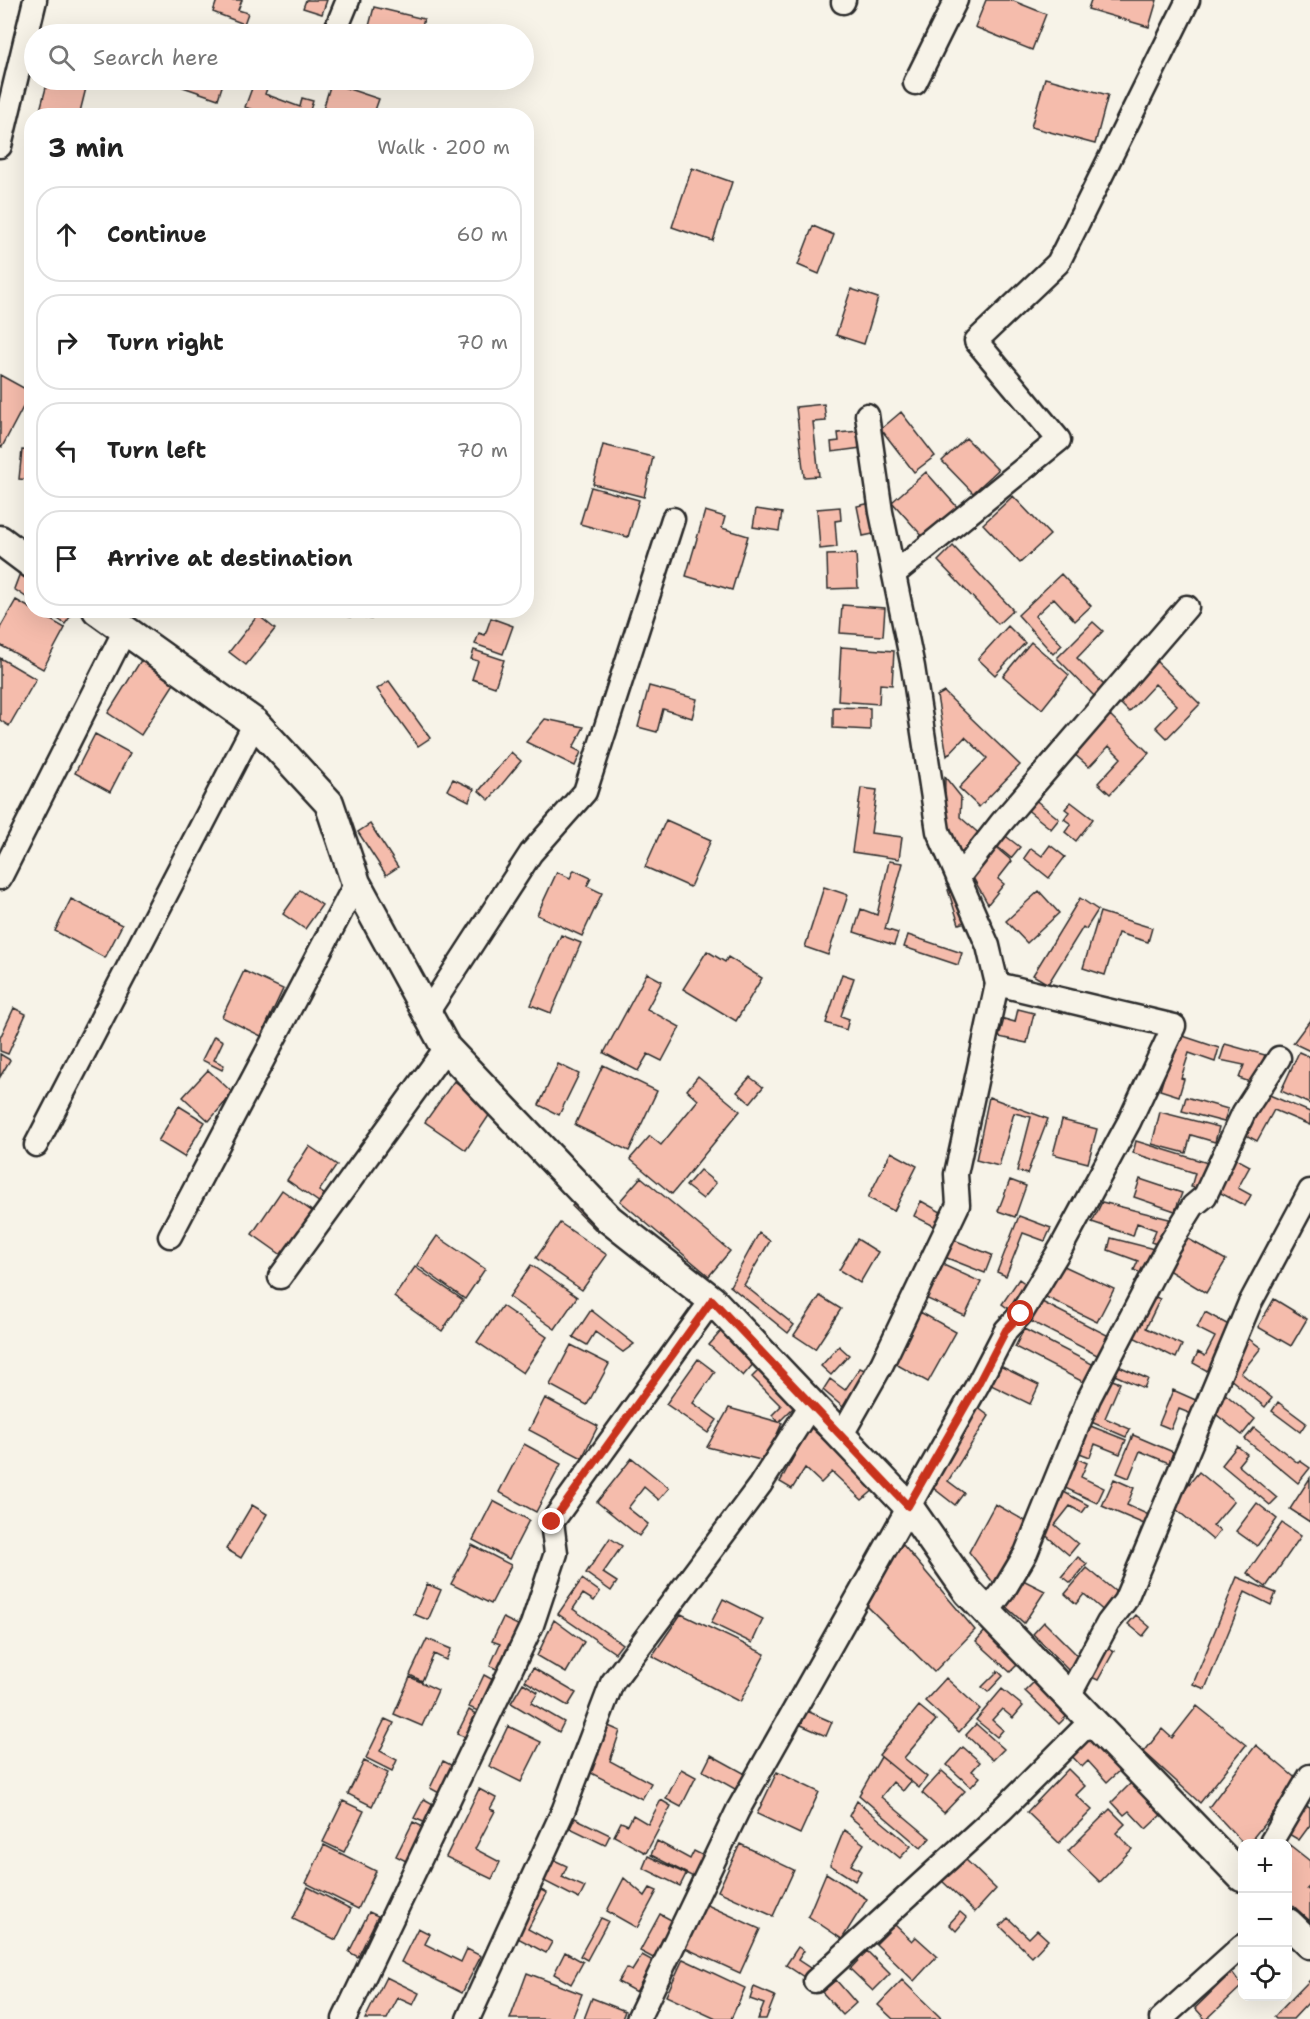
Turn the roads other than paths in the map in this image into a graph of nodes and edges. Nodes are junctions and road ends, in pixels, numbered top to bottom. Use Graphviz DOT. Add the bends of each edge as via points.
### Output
graph roads {
  1 [pos="35,0"];
  2 [pos="348,0"];
  3 [pos="956,0"];
  4 [pos="1188,0"];
  5 [pos="29,24"];
  6 [pos="338,24"];
  7 [pos="24,46"];
  8 [pos="915,83"];
  9 [pos="0,146"];
  10 [pos="867,415"];
  11 [pos="673,519"];
  12 [pos="2,548"];
  13 [pos="24,560"];
  14 [pos="894,574"];
  15 [pos="1187,607"];
  16 [pos="108,618"];
  17 [pos="125,630"];
  18 [pos="255,723"];
  19 [pos="0,878"];
  20 [pos="958,878"];
  21 [pos="356,884"];
  22 [pos="997,984"];
  23 [pos="427,1013"];
  24 [pos="446,1048"];
  25 [pos="1279,1059"];
  26 [pos="36,1145"];
  27 [pos="1310,1191"];
  28 [pos="170,1236"];
  29 [pos="280,1277"];
  30 [pos="712,1300"];
  31 [pos="811,1405"];
  32 [pos="841,1436"];
  33 [pos="908,1506"];
  34 [pos="988,1611"];
  35 [pos="1069,1696"];
  36 [pos="1092,1720"];
  37 [pos="1310,1776"];
  38 [pos="1273,1839"];
  39 [pos="1238,1873"];
  40 [pos="1292,1928"];
  41 [pos="1310,1944"];
  42 [pos="1241,1947"];
  43 [pos="815,1981"];
  44 [pos="344,2019"];
  45 [pos="468,2019"];
  46 [pos="638,2019"];
  47 [pos="1161,2019"];
  1 -- 5 [label="street"];
  2 -- 6 [label="street"];
  3 -- 8 [label="street"];
  4 -- 14 [label="street" via="1058,263 976,341 1059,440"];
  7 -- 9 [label="street"];
  10 -- 14 [label="street"];
  11 -- 23 [label="street" via="585,792 531,853"];
  12 -- 13 [label="street"];
  14 -- 20 [label="street" via="913,667 938,831"];
  15 -- 20 [label="street"];
  16 -- 17 [label="street"];
  17 -- 18 [label="street"];
  17 -- 19 [label="street"];
  18 -- 21 [label="street" via="329,803"];
  18 -- 26 [label="street"];
  20 -- 22 [label="street" via="988,946"];
  21 -- 23 [label="street"];
  21 -- 28 [label="street"];
  22 -- 32 [label="street" via="956,1174 958,1205 882,1364"];
  22 -- 33 [label="street" via="1174,1026 1129,1122 1062,1246 1021,1314 1006,1330"];
  23 -- 24 [label="street"];
  24 -- 29 [label="street"];
  24 -- 30 [label="street" via="609,1219"];
  25 -- 34 [label="street" via="1244,1112 1205,1196 1193,1206 1167,1248 1089,1398 1026,1553"];
  27 -- 35 [label="street" via="1249,1305 1125,1600 1108,1623"];
  30 -- 31 [label="street"];
  30 -- 44 [label="street" via="552,1522 556,1553 532,1625"];
  31 -- 32 [label="street"];
  31 -- 45 [label="street" via="760,1485 612,1683 564,1809"];
  32 -- 33 [label="street"];
  33 -- 34 [label="street" via="969,1592"];
  33 -- 46 [label="street" via="738,1810"];
  34 -- 35 [label="street"];
  35 -- 36 [label="street"];
  36 -- 39 [label="street"];
  36 -- 43 [label="street" via="1002,1810"];
  37 -- 38 [label="street"];
  40 -- 41 [label="street"];
  42 -- 47 [label="street"];
}
